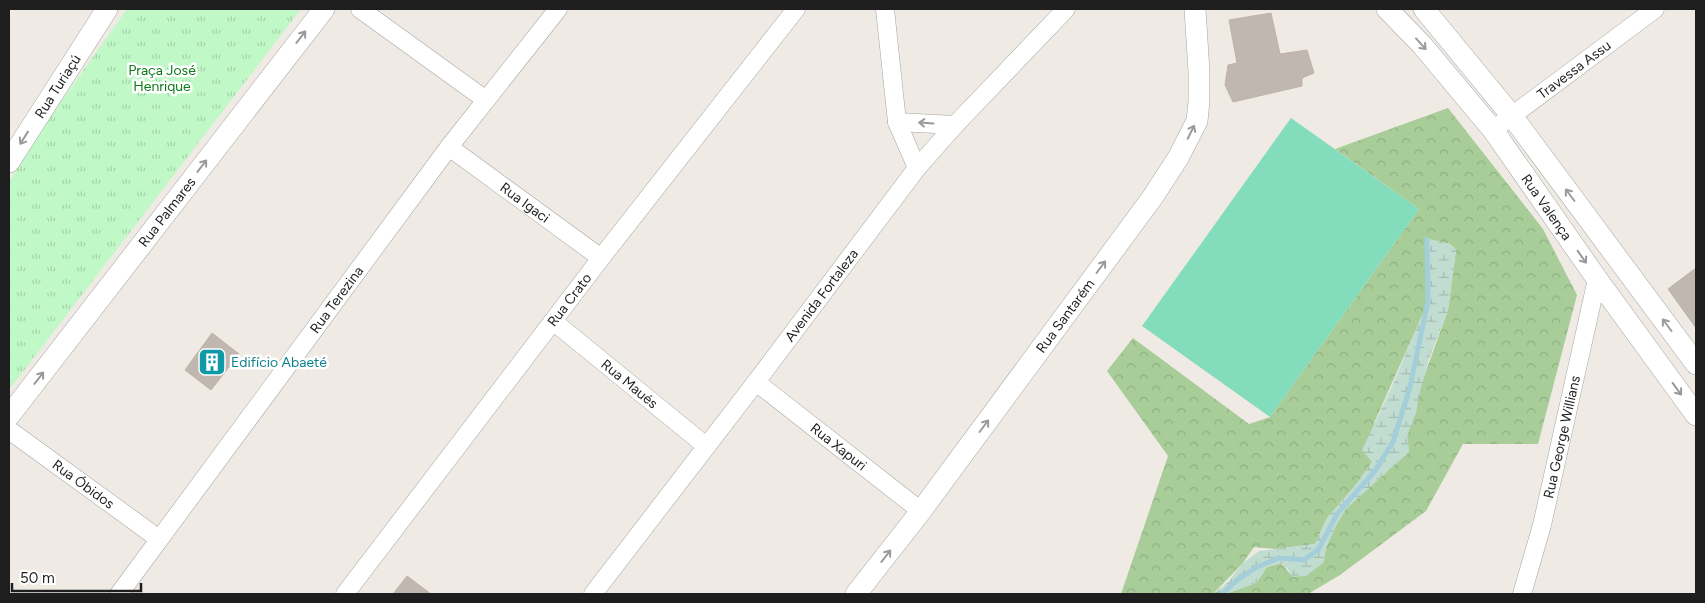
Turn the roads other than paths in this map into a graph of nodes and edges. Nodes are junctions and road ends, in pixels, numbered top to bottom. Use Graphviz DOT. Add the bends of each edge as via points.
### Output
graph roads {
  1 [pos="106,9"];
  2 [pos="324,9"];
  3 [pos="360,9"];
  4 [pos="558,9"];
  5 [pos="796,9"];
  6 [pos="885,9"];
  7 [pos="1195,9"];
  8 [pos="1387,9"];
  9 [pos="1424,9"];
  10 [pos="1655,9"];
  11 [pos="1060,11"];
  12 [pos="486,100"];
  13 [pos="1512,116"];
  14 [pos="897,122"];
  15 [pos="955,125"];
  16 [pos="1493,130"];
  17 [pos="449,147"];
  18 [pos="9,162"];
  19 [pos="917,168"];
  20 [pos="601,258"];
  21 [pos="1597,279"];
  22 [pos="553,321"];
  23 [pos="1696,364"];
  24 [pos="756,382"];
  25 [pos="1696,415"];
  26 [pos="9,416"];
  27 [pos="9,430"];
  28 [pos="706,446"];
  29 [pos="921,511"];
  30 [pos="159,539"];
  31 [pos="125,592"];
  32 [pos="345,594"];
  33 [pos="593,594"];
  34 [pos="856,594"];
  35 [pos="1522,594"];
  1 -- 18 [label="street, Rua Turiaçú, one-way"];
  26 -- 2 [label="street, Rua Palmares, one-way"];
  3 -- 12 [label="street"];
  4 -- 12 [label="street, Rua Terezina"];
  5 -- 20 [label="street, Rua Crato"];
  6 -- 14 [label="street"];
  29 -- 7 [label="street, Rua Santarém, one-way" via="1152,198 1178,158 1197,114 1199,72"];
  8 -- 16 [label="street, Rua Valença, one-way" via="1422,44"];
  9 -- 13 [label="street, Rua Valença"];
  10 -- 13 [label="street, Travessa Assu"];
  11 -- 15 [label="street, Avenida Fortaleza"];
  12 -- 17 [label="street, Rua Terezina"];
  13 -- 16 [label="street, Travessa Assu"];
  23 -- 13 [label="street, Rua Valença, one-way"];
  15 -- 14 [label="street, one-way"];
  14 -- 19 [label="street"];
  15 -- 19 [label="street, Avenida Fortaleza"];
  16 -- 21 [label="street, Rua Valença, one-way"];
  17 -- 20 [label="street, Rua Igaci"];
  17 -- 30 [label="street, Rua Terezina"];
  19 -- 24 [label="street, Avenida Fortaleza"];
  20 -- 22 [label="street, Rua Crato"];
  21 -- 25 [label="street, Rua Valença, one-way"];
  21 -- 35 [label="street, Rua George Willians" via="1542,525"];
  22 -- 28 [label="street, Rua Maués"];
  22 -- 32 [label="street, Rua Crato"];
  24 -- 28 [label="street, Avenida Fortaleza"];
  24 -- 29 [label="street, Rua Xapuri"];
  27 -- 30 [label="street, Rua Óbidos"];
  28 -- 33 [label="street, Avenida Fortaleza"];
  34 -- 29 [label="street, Rua Santarém, one-way"];
  30 -- 31 [label="street, Rua Terezina"];
}
